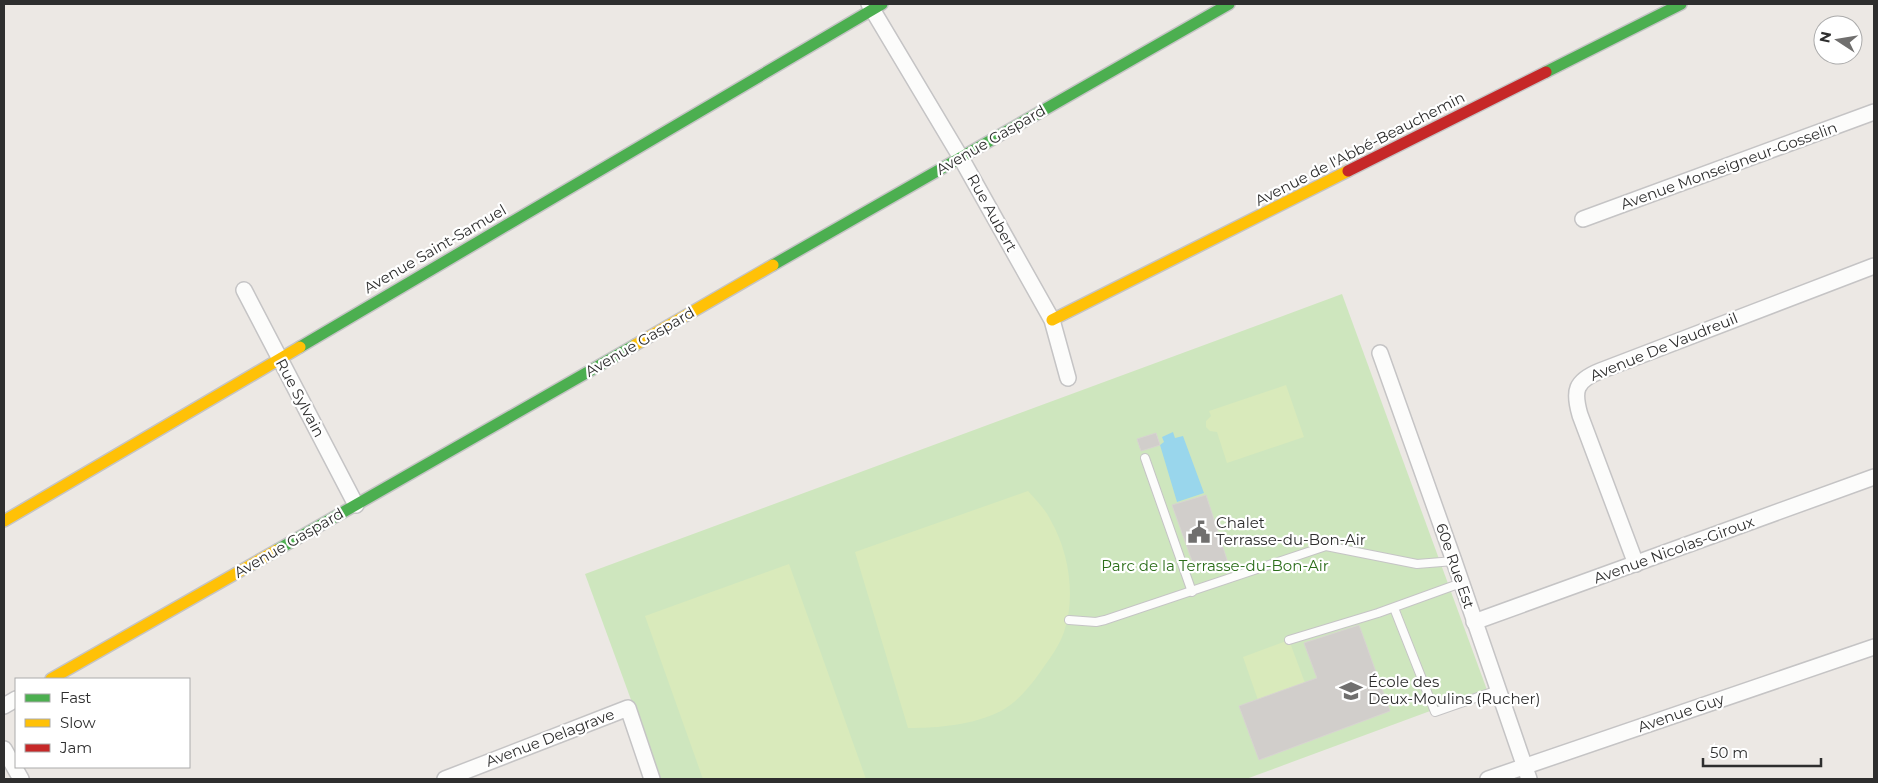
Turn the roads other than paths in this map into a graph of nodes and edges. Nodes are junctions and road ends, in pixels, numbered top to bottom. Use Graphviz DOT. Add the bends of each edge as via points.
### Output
graph roads {
  1 [pos="1229,4"];
  2 [pos="1676,5"];
  3 [pos="874,6"];
  4 [pos="1874,112"];
  5 [pos="961,158"];
  6 [pos="1583,219"];
  7 [pos="1874,266"];
  8 [pos="244,290"];
  9 [pos="1052,320"];
  10 [pos="1380,353"];
  11 [pos="279,358"];
  12 [pos="1068,378"];
  13 [pos="1145,458"];
  14 [pos="1874,477"];
  15 [pos="356,505"];
  16 [pos="4,521"];
  17 [pos="1454,561"];
  18 [pos="1636,564"];
  19 [pos="1461,583"];
  20 [pos="1192,592"];
  21 [pos="1394,608"];
  22 [pos="1069,620"];
  23 [pos="1474,622"];
  24 [pos="1289,640"];
  25 [pos="1874,647"];
  26 [pos="53,678"];
  27 [pos="1498,690"];
  28 [pos="15,700"];
  29 [pos="4,706"];
  30 [pos="4,749"];
  31 [pos="1527,773"];
  32 [pos="21,779"];
  33 [pos="445,779"];
  34 [pos="652,779"];
  35 [pos="1488,779"];
  1 -- 5 [label="street, Avenue Gaspard"];
  2 -- 9 [label="street, Avenue de l'Abbé-Beauchemin"];
  3 -- 5 [label="street, Rue Aubert"];
  3 -- 11 [label="street, Avenue Saint-Samuel"];
  4 -- 6 [label="street, Avenue Monseigneur-Gosselin"];
  5 -- 9 [label="street, Rue Aubert"];
  5 -- 15 [label="street, Avenue Gaspard"];
  7 -- 18 [label="street, Avenue De Vaudreuil" via="1600,370 1587,376 1578,386 1575,398 1580,416"];
  8 -- 11 [label="street, Rue Sylvain"];
  9 -- 12 [label="street, Rue Aubert"];
  10 -- 17 [label="street, 60e Rue Est"];
  11 -- 15 [label="street, Rue Sylvain"];
  11 -- 16 [label="street, Avenue Saint-Samuel"];
  13 -- 20 [label="lane"];
  14 -- 18 [label="street, Avenue Nicolas-Giroux"];
  15 -- 26 [label="street, Avenue Gaspard"];
  17 -- 19 [label="street, 60e Rue Est"];
  17 -- 20 [label="lane" via="1417,564 1326,546"];
  18 -- 23 [label="street, Avenue Nicolas-Giroux"];
  19 -- 21 [label="lane"];
  19 -- 23 [label="street, 60e Rue Est"];
  20 -- 22 [label="lane" via="1105,620"];
  21 -- 24 [label="lane"];
  21 -- 27 [label="lane" via="1435,712"];
  23 -- 27 [label="street, 60e Rue Est"];
  25 -- 31 [label="street, Avenue Guy"];
  27 -- 31 [label="street, 60e Rue Est"];
  28 -- 29 [label="street"];
  30 -- 32 [label="street"];
  31 -- 35 [label="street, Avenue Guy"];
  33 -- 34 [label="street, Avenue Delagrave" via="628,708"];
}
